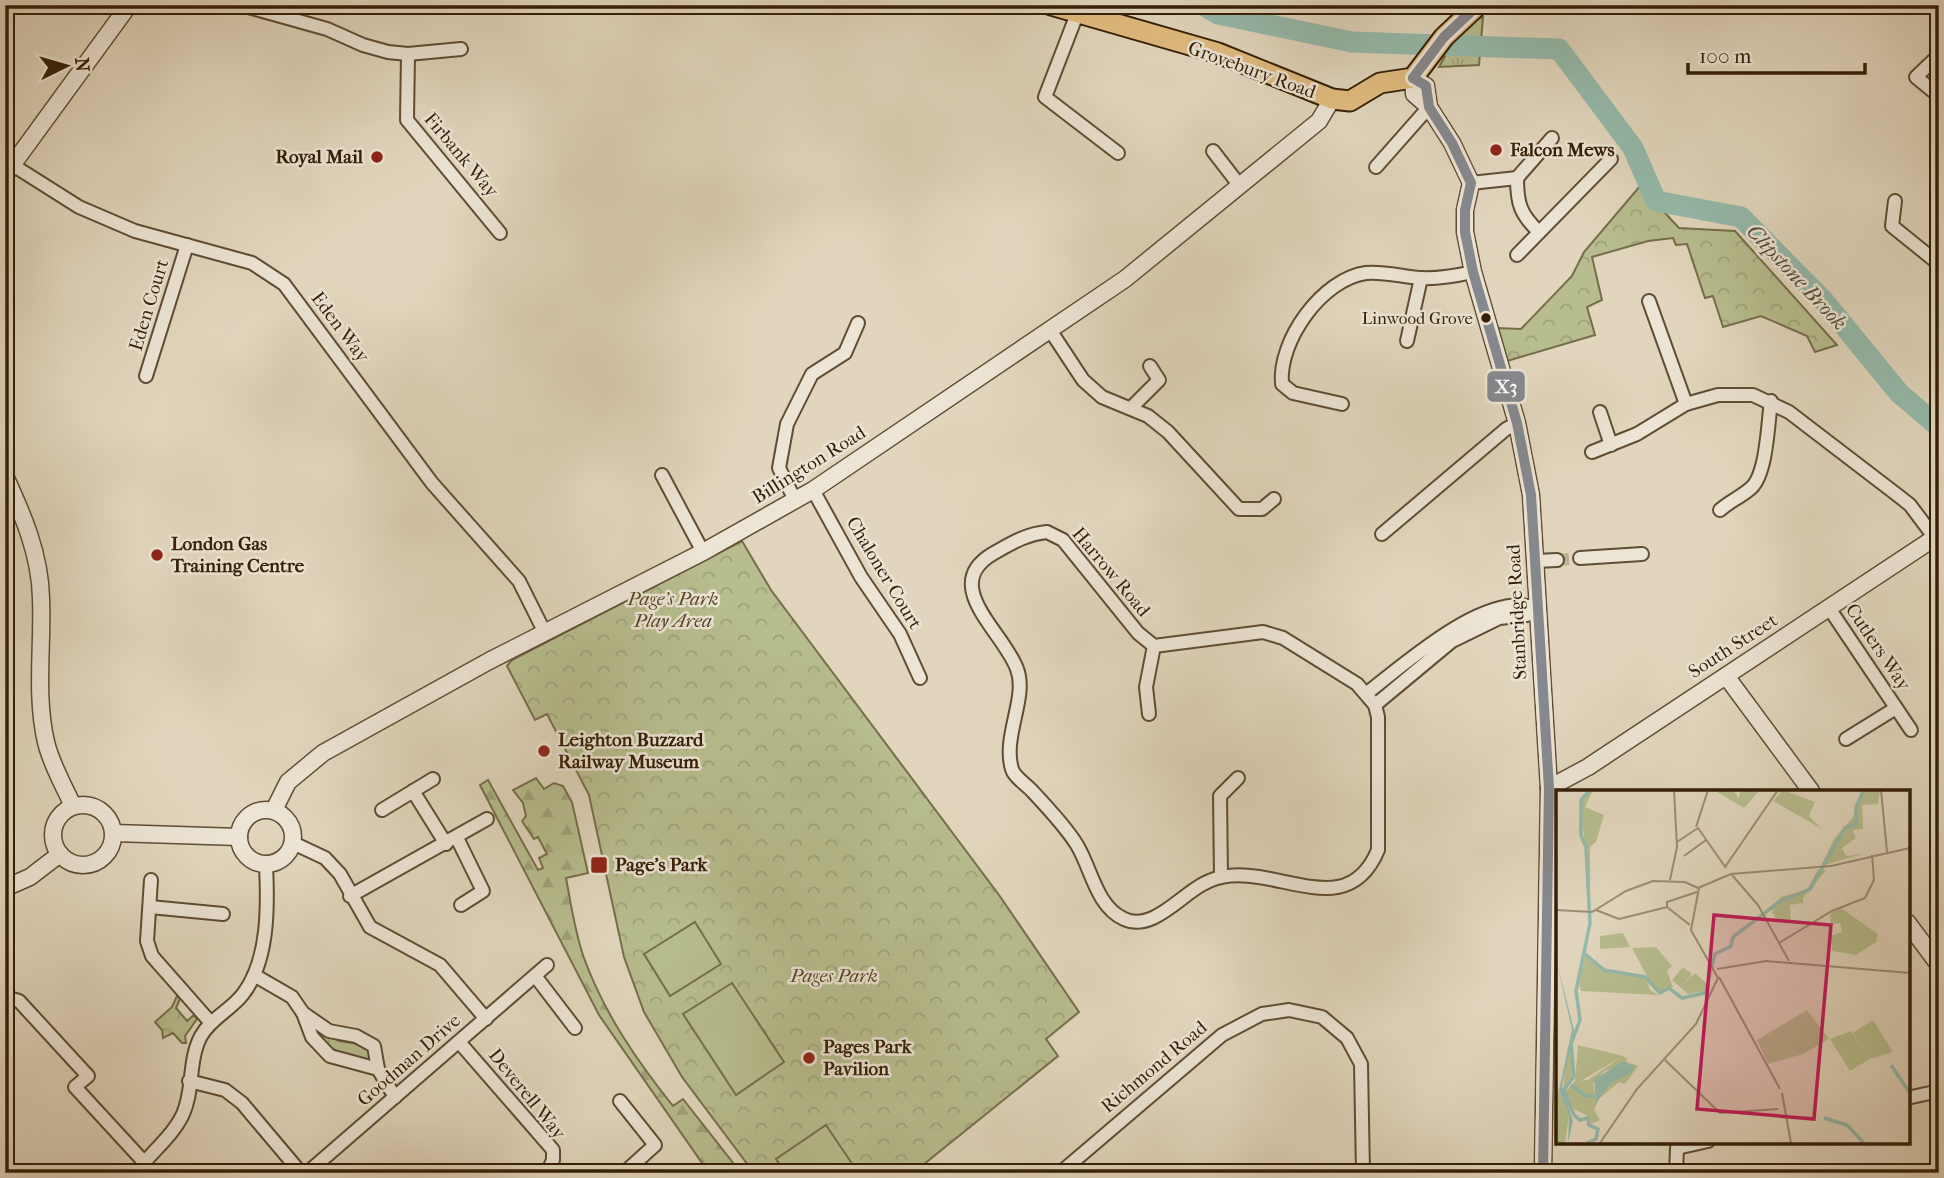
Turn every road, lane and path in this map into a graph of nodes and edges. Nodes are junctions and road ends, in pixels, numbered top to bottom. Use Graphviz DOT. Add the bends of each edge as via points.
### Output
graph roads {
  1 [pos="129,5"];
  2 [pos="241,5"];
  3 [pos="1051,5"];
  4 [pos="1478,5"];
  5 [pos="1077,14"];
  6 [pos="461,49"];
  7 [pos="408,54"];
  8 [pos="1939,55"];
  9 [pos="1418,71"];
  10 [pos="1939,96"];
  11 [pos="1332,99"];
  12 [pos="1429,107"];
  13 [pos="1552,138"];
  14 [pos="1213,151"];
  15 [pos="1118,153"];
  16 [pos="1611,159"];
  17 [pos="1376,167"];
  18 [pos="8,170"];
  19 [pos="1517,178"];
  20 [pos="1471,183"];
  21 [pos="1240,186"];
  22 [pos="1895,201"];
  23 [pos="1539,232"];
  24 [pos="500,233"];
  25 [pos="187,245"];
  26 [pos="1517,254"];
  27 [pos="1939,264"];
  28 [pos="1473,272"];
  29 [pos="1421,278"];
  30 [pos="1649,301"];
  31 [pos="858,323"];
  32 [pos="1050,330"];
  33 [pos="1407,341"];
  34 [pos="1150,366"];
  35 [pos="146,376"];
  36 [pos="1771,401"];
  37 [pos="1342,404"];
  38 [pos="1686,404"];
  39 [pos="1131,408"];
  40 [pos="1600,412"];
  41 [pos="1517,423"];
  42 [pos="1611,445"];
  43 [pos="1592,452"];
  44 [pos="662,475"];
  45 [pos="5,476"];
  46 [pos="813,490"];
  47 [pos="1274,499"];
  48 [pos="796,500"];
  49 [pos="1720,510"];
  50 [pos="1382,534"];
  51 [pos="1937,536"];
  52 [pos="704,552"];
  53 [pos="1642,554"];
  54 [pos="1580,558"];
  55 [pos="1557,560"];
  56 [pos="1536,561"];
  57 [pos="1536,608"];
  58 [pos="1829,608"];
  59 [pos="545,633"];
  60 [pos="1154,646"];
  61 [pos="1726,676"];
  62 [pos="920,678"];
  63 [pos="1367,693"];
  64 [pos="1375,705"];
  65 [pos="1896,708"];
  66 [pos="1149,713"];
  67 [pos="1911,730"];
  68 [pos="1846,739"];
  69 [pos="1238,778"];
  70 [pos="433,779"];
  71 [pos="1549,788"];
  72 [pos="1810,790"];
  73 [pos="412,791"];
  74 [pos="73,806"];
  75 [pos="274,810"];
  76 [pos="382,810"];
  77 [pos="487,819"];
  78 [pos="114,833"];
  79 [pos="239,837"];
  80 [pos="452,841"];
  81 [pos="293,843"];
  82 [pos="60,855"];
  83 [pos="266,865"];
  84 [pos="1221,876"];
  85 [pos="151,880"];
  86 [pos="5,888"];
  87 [pos="350,897"];
  88 [pos="461,905"];
  89 [pos="150,906"];
  90 [pos="223,914"];
  91 [pos="1909,925"];
  92 [pos="547,965"];
  93 [pos="1939,965"];
  94 [pos="254,975"];
  95 [pos="536,977"];
  96 [pos="1552,988"];
  97 [pos="5,997"];
  98 [pos="303,1013"];
  99 [pos="486,1019"];
  100 [pos="211,1023"];
  101 [pos="575,1028"];
  102 [pos="460,1043"];
  103 [pos="379,1069"];
  104 [pos="190,1081"];
  105 [pos="1939,1091"];
  106 [pos="395,1097"];
  107 [pos="1909,1098"];
  108 [pos="620,1101"];
  109 [pos="1699,1143"];
  110 [pos="140,1167"];
  111 [pos="630,1171"];
  112 [pos="301,1173"];
  113 [pos="307,1173"];
  114 [pos="547,1173"];
  115 [pos="1060,1173"];
  116 [pos="1363,1173"];
  117 [pos="1544,1173"];
  118 [pos="1676,1173"];
  1 -- 18 [label="street"];
  2 -- 7 [label="street" via="327,29 363,45"];
  3 -- 5 [label="main road, Grovebury Road"];
  4 -- 9 [label="main road" via="1444,37"];
  5 -- 11 [label="main road, Grovebury Road" via="1218,53"];
  5 -- 15 [label="street" via="1045,97"];
  6 -- 7 [label="street"];
  7 -- 24 [label="street, Firbank Way" via="407,120"];
  8 -- 10 [label="street" via="1916,77"];
  9 -- 11 [label="main road" via="1380,83 1350,101"];
  9 -- 12 [label="street"];
  11 -- 21 [label="street, Billington Road" via="1319,121"];
  12 -- 17 [label="street"];
  12 -- 20 [label="street"];
  13 -- 19 [label="street"];
  14 -- 21 [label="street"];
  16 -- 23 [label="street"];
  18 -- 25 [label="street, Eden Way" via="135,230"];
  19 -- 20 [label="street"];
  19 -- 23 [label="street" via="1522,216"];
  20 -- 28 [label="street, Stanbridge Road" via="1465,232"];
  21 -- 32 [label="street, Billington Road" via="1125,279"];
  22 -- 27 [label="street" via="1892,226"];
  23 -- 26 [label="street"];
  25 -- 35 [label="street, Eden Court"];
  25 -- 59 [label="street, Eden Way" via="252,262 284,284 432,483 519,581"];
  28 -- 29 [label="street"];
  28 -- 41 [label="street, Stanbridge Road"];
  29 -- 33 [label="street"];
  29 -- 37 [label="street" via="1367,273 1345,279 1311,308 1299,325 1280,367 1282,384 1293,393"];
  30 -- 38 [label="street"];
  31 -- 48 [label="street" via="845,353 812,374 787,424 779,468"];
  32 -- 39 [label="street" via="1083,380 1102,397"];
  32 -- 46 [label="street, Billington Road"];
  34 -- 39 [label="street" via="1159,380"];
  36 -- 38 [label="street" via="1753,395 1718,395"];
  36 -- 49 [label="street" via="1761,474 1754,486"];
  36 -- 51 [label="street" via="1910,505"];
  38 -- 42 [label="street"];
  39 -- 47 [label="street" via="1167,432 1240,509 1262,509"];
  40 -- 42 [label="street"];
  41 -- 50 [label="street"];
  41 -- 56 [label="street, Stanbridge Road" via="1531,495"];
  42 -- 43 [label="street"];
  44 -- 52 [label="street"];
  45 -- 74 [label="street" via="35,554 41,597 40,682 46,744"];
  46 -- 48 [label="street, Billington Road"];
  46 -- 62 [label="street, Chaloner Court" via="861,577 900,634"];
  48 -- 52 [label="street, Billington Road"];
  51 -- 58 [label="street, South Street"];
  52 -- 59 [label="street, Billington Road"];
  53 -- 54 [label="street"];
  55 -- 56 [label="street"];
  56 -- 57 [label="street, Stanbridge Road"];
  57 -- 63 [label="street" via="1492,610 1447,633"];
  57 -- 64 [label="street" via="1527,615 1499,618 1452,641"];
  57 -- 71 [label="street, Stanbridge Road"];
  58 -- 61 [label="street, South Street"];
  58 -- 65 [label="street, Cutlers Way"];
  59 -- 75 [label="street, Billington Road" via="323,753 288,782"];
  60 -- 63 [label="street, Harrow Road" via="1263,632 1283,638"];
  60 -- 66 [label="street" via="1146,687"];
  60 -- 84 [label="street, Harrow Road" via="1138,633 1063,540 1047,532 1029,533 981,560 971,577 972,595 1018,669 1010,744 1012,771 1076,844 1108,910 1128,921 1150,920"];
  61 -- 71 [label="street, South Street"];
  61 -- 72 [label="street"];
  63 -- 64 [label="street, Harrow Road"];
  64 -- 84 [label="street, Harrow Road" via="1378,850 1369,870 1355,883 1331,888 1240,874"];
  65 -- 67 [label="street, Cutlers Way"];
  65 -- 68 [label="street, Cutlers Way"];
  69 -- 84 [label="street" via="1220,796"];
  70 -- 73 [label="street"];
  71 -- 96 [label="street, Stanbridge Road"];
  73 -- 76 [label="street"];
  73 -- 80 [label="street"];
  74 -- 78 [label="street" via="96,807 105,813"];
  74 -- 82 [label="street" via="57,819 52,831"];
  75 -- 79 [label="street" via="250,815"];
  75 -- 81 [label="street" via="292,827"];
  77 -- 80 [label="street"];
  78 -- 79 [label="street"];
  78 -- 82 [label="street" via="109,851 94,864 76,865"];
  79 -- 83 [label="street" via="244,853"];
  80 -- 87 [label="street"];
  80 -- 88 [label="street" via="483,891"];
  81 -- 83 [label="street" via="284,858"];
  81 -- 87 [label="street" via="325,858 340,874"];
  82 -- 86 [label="street"];
  83 -- 94 [label="street" via="263,947"];
  85 -- 89 [label="street"];
  87 -- 99 [label="street" via="370,927 440,965"];
  89 -- 90 [label="street"];
  89 -- 100 [label="street" via="147,941 152,956"];
  91 -- 93 [label="street"];
  92 -- 95 [label="street, Goodman Drive"];
  94 -- 98 [label="street" via="292,997"];
  94 -- 100 [label="street" via="242,995"];
  95 -- 99 [label="street, Goodman Drive"];
  95 -- 101 [label="street"];
  96 -- 117 [label="street, Stanbridge Road"];
  97 -- 110 [label="street" via="19,1001 88,1076 75,1087"];
  98 -- 103 [label="street" via="312,1037 330,1056"];
  98 -- 103 [label="street" via="330,1031 374,1046"];
  99 -- 102 [label="street, Goodman Drive"];
  100 -- 104 [label="street" via="201,1037"];
  102 -- 106 [label="street, Goodman Drive"];
  102 -- 114 [label="street, Deverell Way" via="553,1150"];
  103 -- 106 [label="street"];
  104 -- 110 [label="street" via="184,1113"];
  104 -- 112 [label="street" via="233,1096"];
  105 -- 107 [label="street"];
  106 -- 113 [label="street, Goodman Drive"];
  108 -- 111 [label="street" via="655,1145"];
  109 -- 118 [label="street" via="1677,1148"];
  115 -- 116 [label="street, Richmond Road" via="1222,1035 1262,1014 1289,1010 1322,1017 1347,1038 1361,1064"];
}
